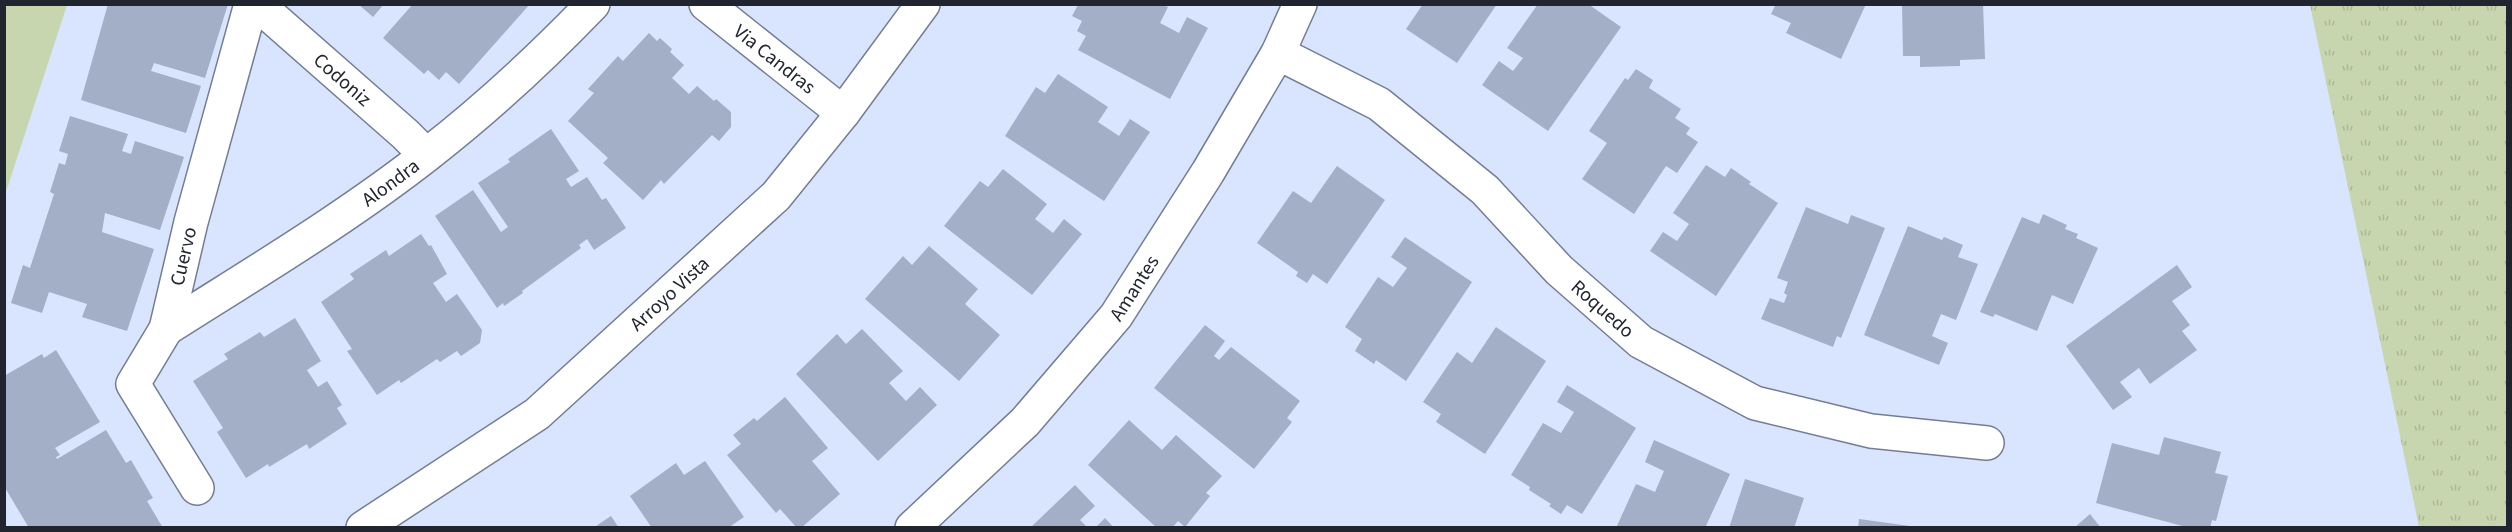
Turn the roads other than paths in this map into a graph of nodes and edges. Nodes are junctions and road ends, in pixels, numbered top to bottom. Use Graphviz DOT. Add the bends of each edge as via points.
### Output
graph roads {
  1 [pos="251,4"];
  2 [pos="257,4"];
  3 [pos="593,4"];
  4 [pos="706,4"];
  5 [pos="923,4"];
  6 [pos="1300,4"];
  7 [pos="1278,53"];
  8 [pos="843,113"];
  9 [pos="426,155"];
  10 [pos="166,329"];
  11 [pos="1987,443"];
  12 [pos="197,488"];
  13 [pos="363,528"];
  14 [pos="912,528"];
  1 -- 10 [label="street, Cuervo"];
  2 -- 9 [label="street, Codoniz"];
  3 -- 9 [label="street, Alondra" via="491,102"];
  4 -- 8 [label="street, Via Candras"];
  5 -- 8 [label="street, Arroyo Vista"];
  6 -- 7 [label="street, Amantes"];
  7 -- 11 [label="street, Roquedo" via="1379,104 1485,190 1559,270 1641,342 1755,403 1871,431"];
  7 -- 14 [label="street, Amantes" via="1116,316 1024,422"];
  8 -- 13 [label="street, Arroyo Vista" via="776,196 537,414"];
  9 -- 10 [label="street, Alondra" via="347,213"];
  10 -- 12 [label="street, Cuervo" via="133,384"];
}
